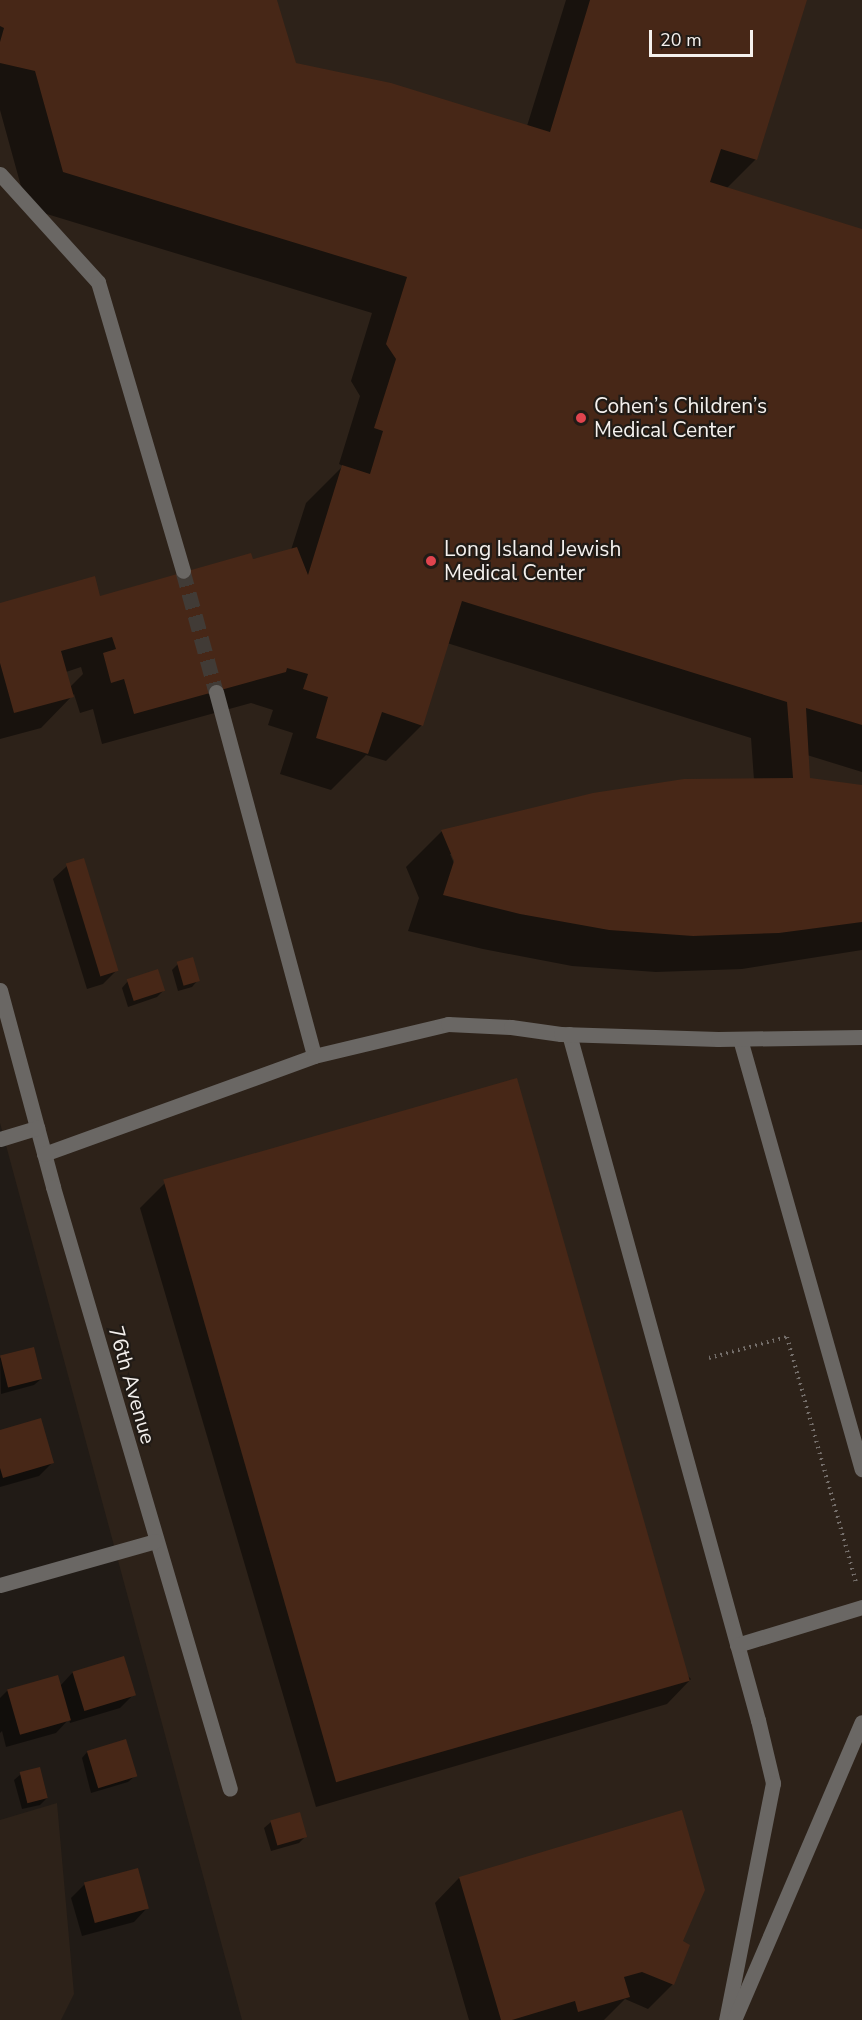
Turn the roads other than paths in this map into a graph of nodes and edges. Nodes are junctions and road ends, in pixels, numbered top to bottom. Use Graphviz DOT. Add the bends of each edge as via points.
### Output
graph roads {
  1 [pos="0,174"];
  2 [pos="183,572"];
  3 [pos="216,692"];
  4 [pos="0,990"];
  5 [pos="569,1034"];
  6 [pos="862,1037"];
  7 [pos="740,1039"];
  8 [pos="314,1056"];
  9 [pos="37,1128"];
  10 [pos="0,1139"];
  11 [pos="44,1154"];
  12 [pos="862,1469"];
  13 [pos="155,1541"];
  14 [pos="0,1585"];
  15 [pos="862,1607"];
  16 [pos="737,1645"];
  17 [pos="862,1722"];
  18 [pos="230,1789"];
  19 [pos="726,2020"];
  20 [pos="734,2020"];
  1 -- 2 [label="street" via="98,282"];
  3 -- 8 [label="street"];
  4 -- 9 [label="street, 76th Avenue"];
  5 -- 7 [label="street"];
  5 -- 8 [label="street" via="448,1024"];
  5 -- 16 [label="street"];
  6 -- 7 [label="street"];
  7 -- 12 [label="street"];
  8 -- 11 [label="street"];
  9 -- 10 [label="street"];
  9 -- 11 [label="street, 76th Avenue"];
  11 -- 13 [label="street, 76th Avenue"];
  13 -- 14 [label="street"];
  13 -- 18 [label="street, 76th Avenue"];
  15 -- 16 [label="street"];
  16 -- 19 [label="street" via="773,1784"];
  17 -- 20 [label="street"];
}
